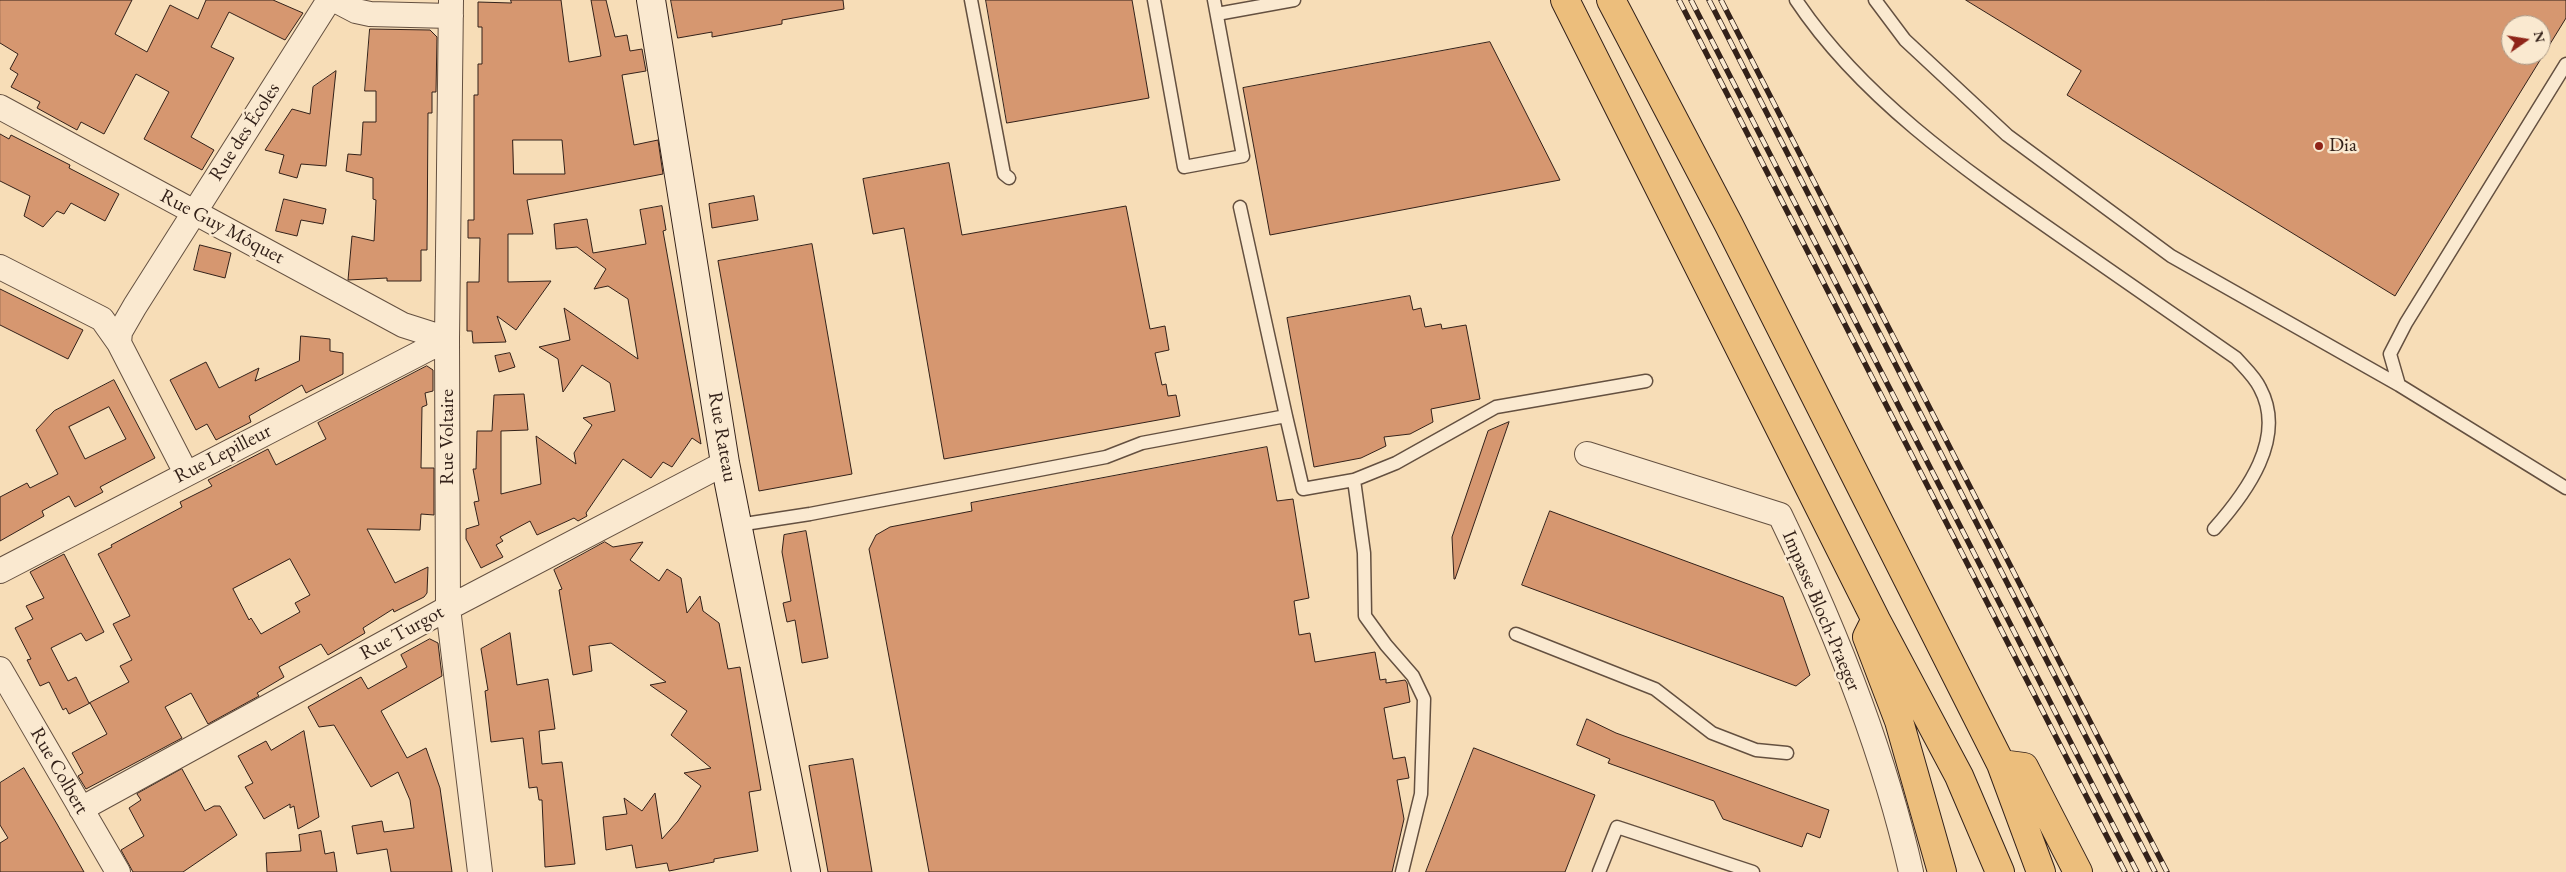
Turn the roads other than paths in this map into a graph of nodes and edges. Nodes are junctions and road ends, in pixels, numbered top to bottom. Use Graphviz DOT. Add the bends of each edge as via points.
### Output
graph roads {
  1 [pos="329,0"];
  2 [pos="335,0"];
  3 [pos="651,0"];
  4 [pos="971,0"];
  5 [pos="1154,0"];
  6 [pos="1214,0"];
  7 [pos="1294,0"];
  8 [pos="1565,0"];
  9 [pos="1611,0"];
  10 [pos="1796,0"];
  11 [pos="1875,0"];
  12 [pos="451,8"];
  13 [pos="1217,14"];
  14 [pos="2566,64"];
  15 [pos="0,107"];
  16 [pos="1009,178"];
  17 [pos="1240,207"];
  18 [pos="194,211"];
  19 [pos="0,267"];
  20 [pos="447,339"];
  21 [pos="119,343"];
  22 [pos="1646,381"];
  23 [pos="2399,386"];
  24 [pos="1286,416"];
  25 [pos="1587,454"];
  26 [pos="725,462"];
  27 [pos="186,473"];
  28 [pos="1354,480"];
  29 [pos="2566,488"];
  30 [pos="738,525"];
  31 [pos="2214,529"];
  32 [pos="0,571"];
  33 [pos="448,608"];
  34 [pos="1876,620"];
  35 [pos="1516,634"];
  36 [pos="0,669"];
  37 [pos="1787,753"];
  38 [pos="2001,764"];
  39 [pos="81,809"];
  40 [pos="2039,865"];
  41 [pos="2000,871"];
  42 [pos="118,872"];
  43 [pos="480,872"];
  44 [pos="806,872"];
  45 [pos="1402,872"];
  46 [pos="1598,872"];
  47 [pos="1753,872"];
  48 [pos="1911,872"];
  49 [pos="1942,872"];
  50 [pos="2078,872"];
  1 -- 18 [label="street, Rue des Écoles"];
  2 -- 12 [label="street" via="370,14"];
  3 -- 26 [label="street, Rue Rateau"];
  4 -- 16 [label="lane" via="1004,174"];
  5 -- 13 [label="lane" via="1184,166 1243,156"];
  6 -- 13 [label="lane"];
  7 -- 13 [label="lane"];
  8 -- 34 [label="highway"];
  9 -- 38 [label="highway" via="1729,224"];
  10 -- 31 [label="lane" via="1822,37 1851,68 1948,158 2236,358 2260,388 2269,420 2265,453 2236,504"];
  11 -- 23 [label="lane" via="1906,40 2007,135 2171,256"];
  12 -- 20 [label="street, Rue Voltaire"];
  14 -- 23 [label="lane" via="2406,323 2390,354"];
  15 -- 18 [label="street, Rue Guy Môquet"];
  17 -- 24 [label="lane"];
  18 -- 20 [label="street, Rue Guy Môquet" via="403,325"];
  18 -- 21 [label="street, Rue des Écoles" via="126,319"];
  19 -- 21 [label="street" via="102,319"];
  20 -- 27 [label="street, Rue Lepilleur"];
  20 -- 33 [label="street, Rue Voltaire"];
  21 -- 27 [label="street"];
  22 -- 28 [label="lane" via="1496,407 1396,463"];
  23 -- 29 [label="lane"];
  24 -- 28 [label="lane" via="1303,489"];
  24 -- 30 [label="lane" via="1142,443 1106,457"];
  25 -- 48 [label="street, Impasse Bloch-Praeger" via="1780,515 1811,580 1877,746 1898,813"];
  26 -- 30 [label="street, Rue Rateau"];
  26 -- 33 [label="street, Rue Turgot"];
  27 -- 32 [label="street, Rue Lepilleur"];
  28 -- 45 [label="lane" via="1364,553 1365,616 1413,676 1424,699 1422,794"];
  30 -- 44 [label="street, Rue Rateau"];
  33 -- 39 [label="street, Rue Turgot"];
  33 -- 43 [label="street, Rue Voltaire"];
  34 -- 41 [label="highway" via="1959,776"];
  34 -- 49 [label="highway" via="1867,637 1899,721"];
  35 -- 37 [label="lane" via="1656,689 1712,733 1756,750"];
  36 -- 39 [label="street, Rue Colbert"];
  38 -- 40 [label="highway"];
  38 -- 50 [label="highway" via="2024,768"];
  39 -- 42 [label="street, Rue Colbert"];
  46 -- 47 [label="lane" via="1617,826"];
}
